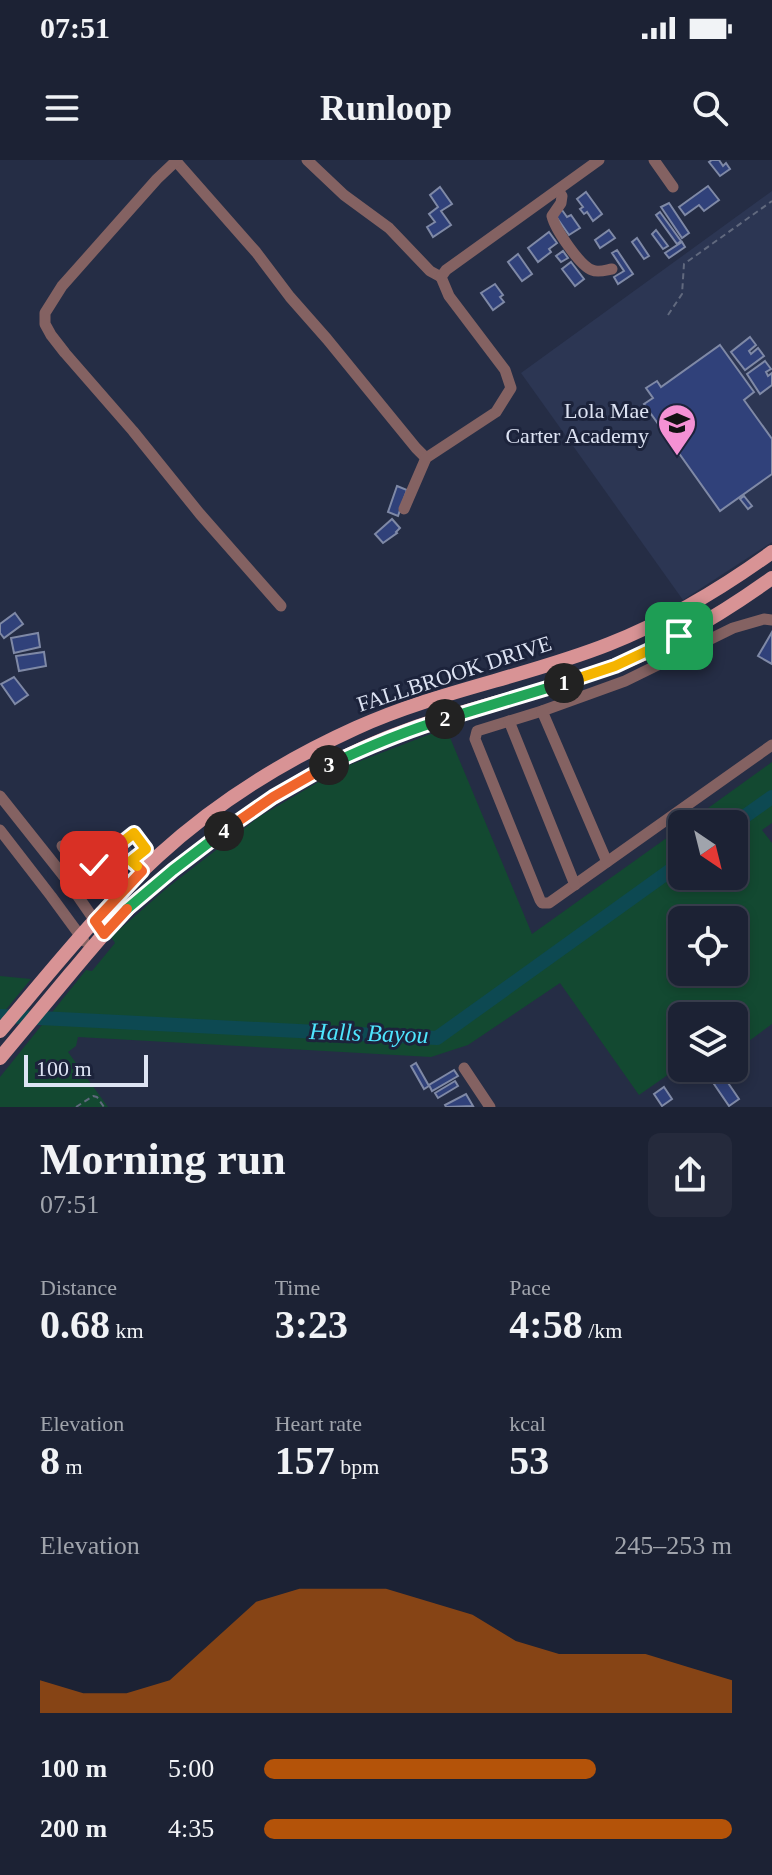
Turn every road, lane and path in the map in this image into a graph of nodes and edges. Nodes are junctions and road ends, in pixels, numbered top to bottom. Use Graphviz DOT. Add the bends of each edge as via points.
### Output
graph roads {
  1 [pos="307,160"];
  2 [pos="599,160"];
  3 [pos="654,160"];
  4 [pos="176,161"];
  5 [pos="673,187"];
  6 [pos="558,190"];
  7 [pos="772,201"];
  8 [pos="612,269"];
  9 [pos="444,274"];
  10 [pos="668,315"];
  11 [pos="426,458"];
  12 [pos="404,509"];
  13 [pos="772,552"];
  14 [pos="772,578"];
  15 [pos="704,598"];
  16 [pos="281,606"];
  17 [pos="714,617"];
  18 [pos="772,620"];
  19 [pos="542,711"];
  20 [pos="509,721"];
  21 [pos="772,745"];
  22 [pos="0,796"];
  23 [pos="0,830"];
  24 [pos="62,846"];
  25 [pos="116,862"];
  26 [pos="607,862"];
  27 [pos="80,869"];
  28 [pos="63,875"];
  29 [pos="575,885"];
  30 [pos="95,921"];
  31 [pos="104,934"];
  32 [pos="81,937"];
  33 [pos="90,950"];
  34 [pos="0,1031"];
  35 [pos="4,1053"];
  36 [pos="464,1068"];
  37 [pos="76,1107"];
  38 [pos="104,1107"];
  39 [pos="490,1107"];
  1 -- 9 [label="street" via="389,228 430,271"];
  2 -- 6 [label="street"];
  3 -- 5 [label="street"];
  4 -- 11 [label="street"];
  4 -- 16 [label="street" via="62,286 45,313 45,324"];
  6 -- 8 [label="street" via="561,203 552,216 558,232 585,266"];
  6 -- 9 [label="street"];
  7 -- 10 [label="path" via="684,264 682,294"];
  9 -- 11 [label="street" via="449,296 505,370 511,388 496,412"];
  11 -- 12 [label="street"];
  13 -- 15 [label="main road, FALLBROOK DRIVE"];
  14 -- 17 [label="main road, FALLBROOK DRIVE"];
  15 -- 17 [label="main road"];
  15 -- 25 [label="main road, FALLBROOK DRIVE" via="608,644 403,709 343,734 226,802 172,844"];
  17 -- 31 [label="main road, FALLBROOK DRIVE" via="615,666 410,729 317,772 208,842"];
  18 -- 19 [label="street" via="733,628 625,681"];
  19 -- 20 [label="street"];
  19 -- 26 [label="street"];
  20 -- 29 [label="street"];
  20 -- 29 [label="street" via="477,731 480,754 542,903"];
  21 -- 26 [label="street"];
  22 -- 28 [label="street"];
  23 -- 32 [label="street"];
  24 -- 27 [label="street"];
  25 -- 27 [label="street"];
  25 -- 27 [label="street" via="96,888"];
  25 -- 30 [label="main road, FALLBROOK DRIVE"];
  26 -- 29 [label="street"];
  27 -- 28 [label="street"];
  28 -- 30 [label="street"];
  30 -- 31 [label="street"];
  30 -- 32 [label="main road, FALLBROOK DRIVE"];
  31 -- 33 [label="main road, FALLBROOK DRIVE"];
  32 -- 33 [label="street"];
  32 -- 34 [label="main road, FALLBROOK DRIVE"];
  33 -- 35 [label="main road, FALLBROOK DRIVE"];
  36 -- 39 [label="street"];
  37 -- 38 [label="path" via="93,1096"];
}
